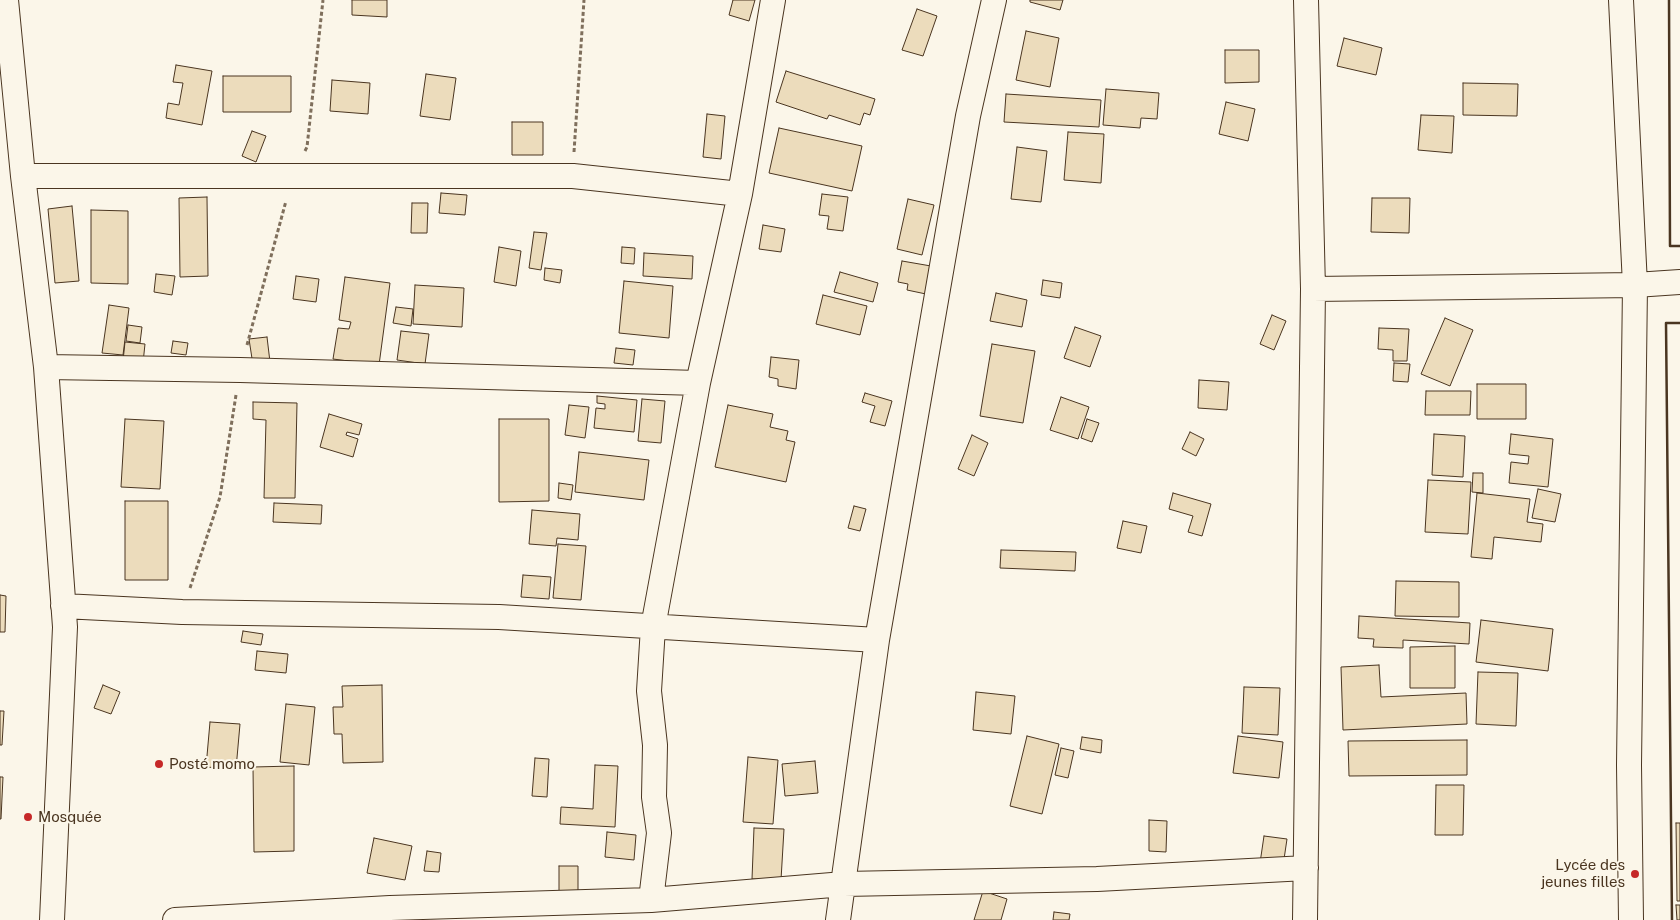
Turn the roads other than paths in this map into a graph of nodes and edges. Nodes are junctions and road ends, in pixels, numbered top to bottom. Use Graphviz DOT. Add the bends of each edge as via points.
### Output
graph roads {
  1 [pos="6,0"];
  2 [pos="773,0"];
  3 [pos="994,0"];
  4 [pos="1306,0"];
  5 [pos="1621,0"];
  6 [pos="23,176"];
  7 [pos="740,194"];
  8 [pos="1680,282"];
  9 [pos="1635,285"];
  10 [pos="1313,289"];
  11 [pos="46,367"];
  12 [pos="698,383"];
  13 [pos="63,606"];
  14 [pos="654,627"];
  15 [pos="877,640"];
  16 [pos="1306,868"];
  17 [pos="844,884"];
  18 [pos="651,900"];
  19 [pos="52,920"];
  20 [pos="175,920"];
  21 [pos="838,920"];
  22 [pos="1305,920"];
  23 [pos="1631,920"];
  1 -- 6 [label="street"];
  2 -- 7 [label="street"];
  3 -- 15 [label="street" via="967,125"];
  4 -- 10 [label="street"];
  5 -- 9 [label="street"];
  6 -- 7 [label="street" via="573,176"];
  6 -- 11 [label="street"];
  7 -- 12 [label="street"];
  8 -- 9 [label="street"];
  9 -- 10 [label="street"];
  9 -- 23 [label="street" via="1629,765"];
  10 -- 16 [label="street"];
  11 -- 12 [label="street"];
  11 -- 13 [label="street"];
  12 -- 14 [label="street"];
  13 -- 14 [label="street" via="182,612 499,617"];
  13 -- 19 [label="street" via="65,628"];
  14 -- 15 [label="street"];
  14 -- 18 [label="street" via="649,691 659,833"];
  15 -- 17 [label="street"];
  16 -- 17 [label="street" via="1098,879"];
  16 -- 22 [label="street"];
  17 -- 18 [label="street"];
  17 -- 21 [label="street"];
  18 -- 20 [label="street" via="390,908"];
}
